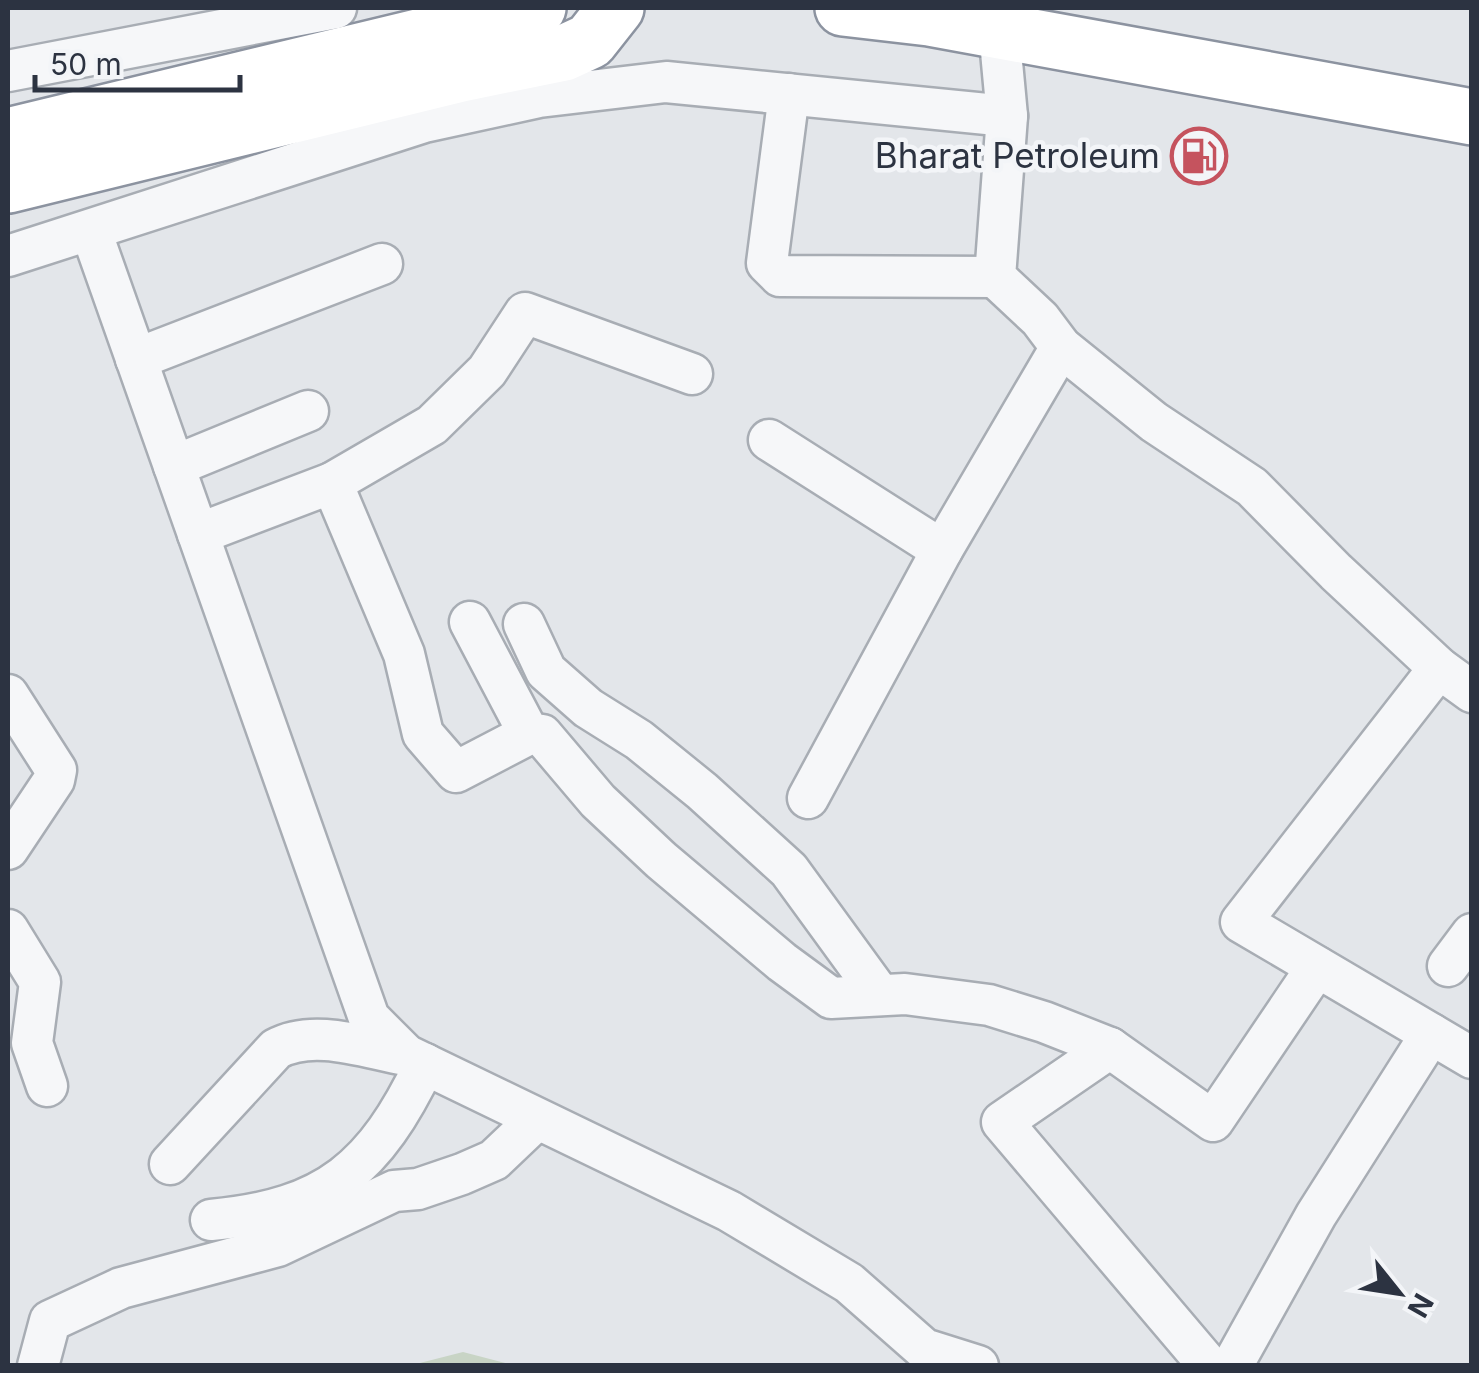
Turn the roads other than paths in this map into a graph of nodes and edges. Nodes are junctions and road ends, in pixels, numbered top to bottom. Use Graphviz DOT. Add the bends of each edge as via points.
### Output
graph roads {
  1 [pos="336,8"];
  2 [pos="616,8"];
  3 [pos="844,8"];
  4 [pos="854,8"];
  5 [pos="931,13"];
  6 [pos="1004,19"];
  7 [pos="537,54"];
  8 [pos="8,71"];
  9 [pos="789,94"];
  10 [pos="1007,116"];
  11 [pos="1472,117"];
  12 [pos="8,136"];
  13 [pos="8,185"];
  14 [pos="91,231"];
  15 [pos="8,256"];
  16 [pos="382,264"];
  17 [pos="994,277"];
  18 [pos="1061,347"];
  19 [pos="136,359"];
  20 [pos="692,374"];
  21 [pos="308,411"];
  22 [pos="770,440"];
  23 [pos="174,466"];
  24 [pos="332,483"];
  25 [pos="198,534"];
  26 [pos="942,550"];
  27 [pos="470,622"];
  28 [pos="524,624"];
  29 [pos="1439,668"];
  30 [pos="1472,692"];
  31 [pos="8,694"];
  32 [pos="528,734"];
  33 [pos="808,798"];
  34 [pos="8,850"];
  35 [pos="806,894"];
  36 [pos="8,930"];
  37 [pos="1472,934"];
  38 [pos="762,944"];
  39 [pos="1448,966"];
  40 [pos="1317,967"];
  41 [pos="880,996"];
  42 [pos="1431,1034"];
  43 [pos="1110,1048"];
  44 [pos="1472,1058"];
  45 [pos="416,1060"];
  46 [pos="47,1086"];
  47 [pos="536,1120"];
  48 [pos="170,1164"];
  49 [pos="211,1220"];
  50 [pos="38,1366"];
  51 [pos="978,1366"];
  52 [pos="1209,1366"];
  53 [pos="1232,1366"];
  1 -- 8 [label="street"];
  2 -- 7 [label="highway" via="590,41 564,53"];
  3 -- 4 [label="highway"];
  4 -- 5 [label="highway"];
  5 -- 6 [label="highway"];
  6 -- 10 [label="street"];
  6 -- 11 [label="highway"];
  7 -- 9 [label="street" via="666,82"];
  7 -- 12 [label="highway"];
  7 -- 13 [label="highway"];
  7 -- 14 [label="street" via="424,122"];
  9 -- 10 [label="street"];
  9 -- 17 [label="street" via="770,270 780,276"];
  10 -- 17 [label="street"];
  14 -- 15 [label="street"];
  14 -- 19 [label="street"];
  16 -- 19 [label="street"];
  17 -- 18 [label="street"];
  18 -- 26 [label="street"];
  18 -- 29 [label="street" via="1154,422 1252,487"];
  19 -- 23 [label="street"];
  20 -- 24 [label="street" via="524,312 487,371 432,425"];
  21 -- 23 [label="street"];
  22 -- 26 [label="street"];
  23 -- 25 [label="street"];
  24 -- 25 [label="street"];
  24 -- 32 [label="street" via="404,654 423,734 456,772"];
  25 -- 45 [label="street" via="369,1018"];
  26 -- 33 [label="street"];
  27 -- 32 [label="street"];
  28 -- 35 [label="street" via="546,671 702,791"];
  29 -- 30 [label="street"];
  29 -- 40 [label="street" via="1241,922"];
  31 -- 34 [label="street" via="56,770"];
  32 -- 38 [label="street" via="542,735 598,802"];
  35 -- 38 [label="street"];
  35 -- 41 [label="street"];
  36 -- 46 [label="street" via="40,982 32,1043"];
  37 -- 39 [label="street"];
  38 -- 41 [label="street" via="831,998"];
  40 -- 42 [label="street"];
  40 -- 43 [label="street" via="1212,1121"];
  41 -- 43 [label="street" via="989,1005"];
  42 -- 44 [label="street"];
  42 -- 53 [label="street" via="1316,1215"];
  43 -- 52 [label="street" via="1002,1122"];
  45 -- 47 [label="street"];
  45 -- 48 [label="street" via="292,1040 276,1049"];
  45 -- 49 [label="street" via="402,1113 372,1151 326,1191 262,1215"];
  47 -- 50 [label="street" via="494,1160 462,1174 394,1190 278,1246 121,1288 50,1322"];
  47 -- 51 [label="street" via="729,1212 849,1283 924,1348"];
}
